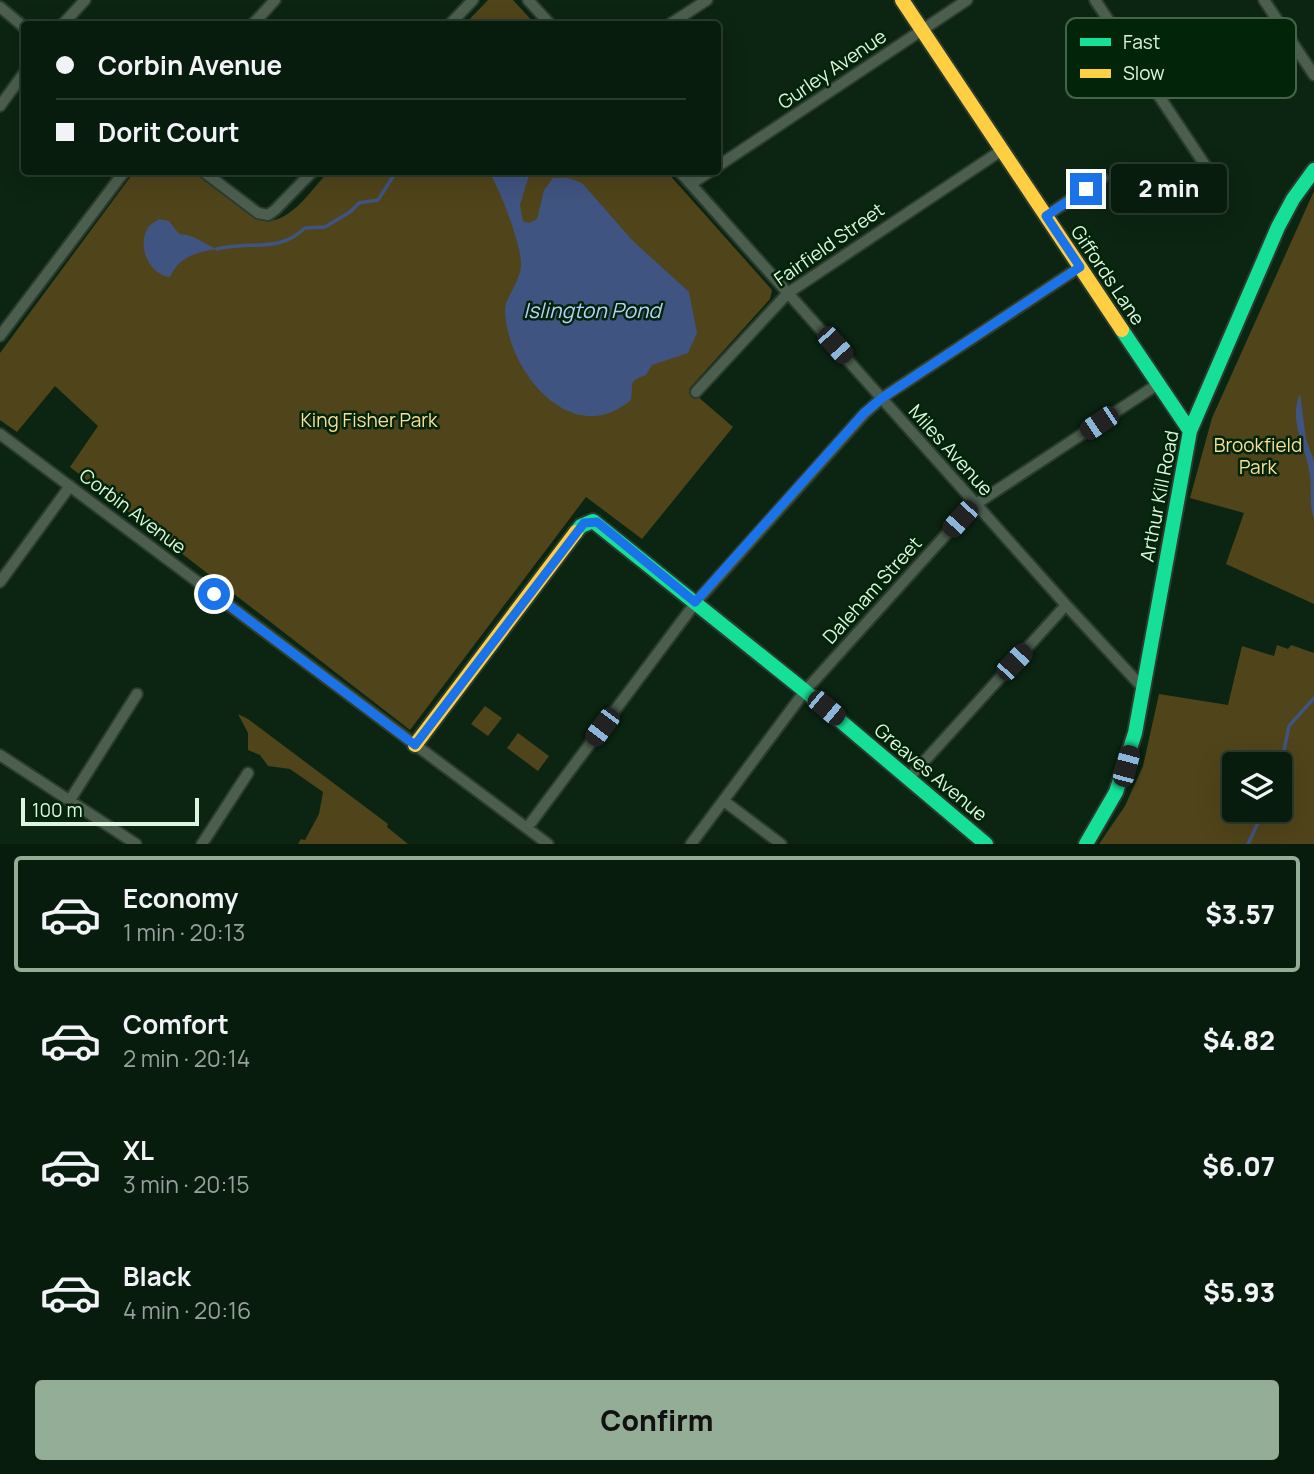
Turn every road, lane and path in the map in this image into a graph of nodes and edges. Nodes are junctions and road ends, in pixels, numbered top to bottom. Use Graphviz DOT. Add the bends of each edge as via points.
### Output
graph roads {
  1 [pos="85,0"];
  2 [pos="275,0"];
  3 [pos="473,0"];
  4 [pos="528,0"];
  5 [pos="707,0"];
  6 [pos="902,0"];
  7 [pos="967,0"];
  8 [pos="1095,0"];
  9 [pos="1264,0"];
  10 [pos="0,7"];
  11 [pos="1107,18"];
  12 [pos="1276,18"];
  13 [pos="66,21"];
  14 [pos="256,21"];
  15 [pos="453,21"];
  16 [pos="547,21"];
  17 [pos="675,21"];
  18 [pos="21,24"];
  19 [pos="922,30"];
  20 [pos="1296,48"];
  21 [pos="1314,75"];
  22 [pos="21,77"];
  23 [pos="1160,98"];
  24 [pos="0,106"];
  25 [pos="1002,150"];
  26 [pos="721,164"];
  27 [pos="1314,170"];
  28 [pos="1209,171"];
  29 [pos="122,175"];
  30 [pos="208,175"];
  31 [pos="309,175"];
  32 [pos="683,175"];
  33 [pos="704,175"];
  34 [pos="1102,178"];
  35 [pos="691,184"];
  36 [pos="1046,216"];
  37 [pos="1080,267"];
  38 [pos="788,293"];
  39 [pos="0,336"];
  40 [pos="1158,384"];
  41 [pos="696,392"];
  42 [pos="882,398"];
  43 [pos="1190,431"];
  44 [pos="0,434"];
  45 [pos="70,486"];
  46 [pos="976,504"];
  47 [pos="0,582"];
  48 [pos="695,602"];
  49 [pos="1066,605"];
  50 [pos="1142,687"];
  51 [pos="805,691"];
  52 [pos="137,694"];
  53 [pos="415,745"];
  54 [pos="0,755"];
  55 [pos="248,773"];
  56 [pos="909,778"];
  57 [pos="70,800"];
  58 [pos="724,801"];
  59 [pos="527,828"];
  60 [pos="136,844"];
  61 [pos="202,844"];
  62 [pos="548,844"];
  63 [pos="691,844"];
  64 [pos="781,844"];
  65 [pos="986,844"];
  66 [pos="1086,844"];
  1 -- 13 [label="street"];
  2 -- 14 [label="street"];
  3 -- 15 [label="street"];
  4 -- 16 [label="street"];
  5 -- 17 [label="street"];
  6 -- 19 [label="street, Giffords Lane"];
  7 -- 19 [label="street, Gurley Avenue"];
  8 -- 11 [label="street"];
  9 -- 12 [label="street"];
  10 -- 18 [label="street"];
  19 -- 25 [label="street, Giffords Lane"];
  19 -- 26 [label="street, Gurley Avenue"];
  20 -- 21 [label="street"];
  22 -- 24 [label="street"];
  23 -- 28 [label="street"];
  25 -- 36 [label="street, Giffords Lane"];
  25 -- 38 [label="street, Fairfield Street"];
  27 -- 43 [label="street, Arthur Kill Road" via="1278,227"];
  29 -- 39 [label="street"];
  30 -- 31 [label="street" via="258,213 268,215"];
  32 -- 35 [label="street, Miles Avenue"];
  33 -- 35 [label="street"];
  34 -- 36 [label="street"];
  35 -- 38 [label="street, Miles Avenue"];
  36 -- 37 [label="street, Giffords Lane"];
  37 -- 40 [label="street, Giffords Lane"];
  37 -- 42 [label="street"];
  38 -- 41 [label="street, Fairfield Street"];
  38 -- 42 [label="street, Miles Avenue"];
  40 -- 43 [label="street, Giffords Lane"];
  40 -- 46 [label="street, Daleham Street"];
  42 -- 46 [label="street, Miles Avenue"];
  42 -- 48 [label="street"];
  43 -- 50 [label="street, Arthur Kill Road"];
  44 -- 45 [label="street, Corbin Avenue"];
  45 -- 47 [label="street"];
  45 -- 53 [label="street, Corbin Avenue"];
  46 -- 49 [label="street, Miles Avenue"];
  46 -- 51 [label="street, Daleham Street"];
  48 -- 51 [label="street, Greaves Avenue"];
  48 -- 53 [label="street, Greaves Avenue" via="597,522 589,521"];
  48 -- 59 [label="street"];
  49 -- 50 [label="street, Miles Avenue"];
  49 -- 56 [label="street"];
  50 -- 66 [label="street, Arthur Kill Road" via="1126,766 1110,807"];
  51 -- 56 [label="street, Greaves Avenue"];
  51 -- 58 [label="street, Daleham Street"];
  52 -- 57 [label="street"];
  53 -- 59 [label="street, Corbin Avenue"];
  54 -- 57 [label="street"];
  55 -- 61 [label="street"];
  56 -- 65 [label="street, Greaves Avenue"];
  57 -- 60 [label="street"];
  58 -- 63 [label="street, Daleham Street"];
  58 -- 64 [label="street"];
  59 -- 62 [label="street, Corbin Avenue"];
}
